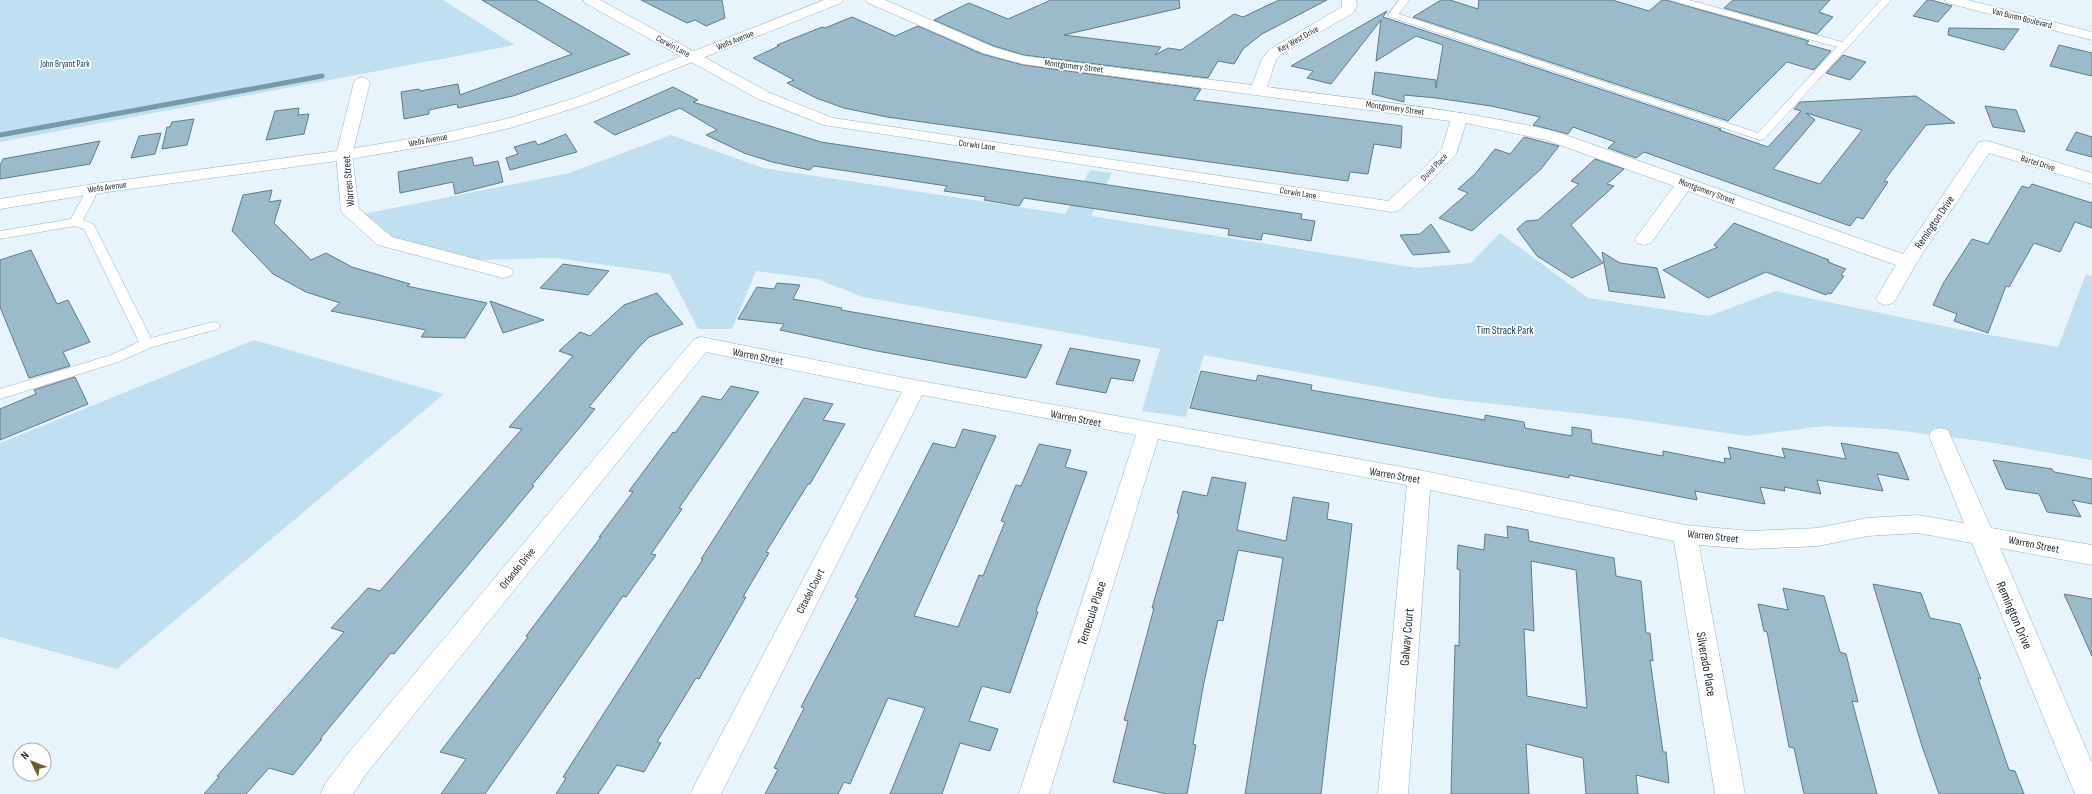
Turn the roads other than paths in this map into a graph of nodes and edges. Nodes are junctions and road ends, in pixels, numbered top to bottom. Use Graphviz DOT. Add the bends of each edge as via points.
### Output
graph roads {
  1 [pos="590,0"];
  2 [pos="836,0"];
  3 [pos="873,0"];
  4 [pos="1349,0"];
  5 [pos="1404,0"];
  6 [pos="1679,0"];
  7 [pos="1886,0"];
  8 [pos="1952,0"];
  9 [pos="1995,0"];
  10 [pos="2092,24"];
  11 [pos="2092,29"];
  12 [pos="2070,30"];
  13 [pos="2092,36"];
  14 [pos="1844,46"];
  15 [pos="693,57"];
  16 [pos="362,82"];
  17 [pos="1258,90"];
  18 [pos="1459,117"];
  19 [pos="1985,146"];
  20 [pos="344,155"];
  21 [pos="2092,179"];
  22 [pos="1685,183"];
  23 [pos="93,189"];
  24 [pos="0,204"];
  25 [pos="1392,207"];
  26 [pos="76,222"];
  27 [pos="0,234"];
  28 [pos="1644,240"];
  29 [pos="1907,262"];
  30 [pos="503,272"];
  31 [pos="1886,299"];
  32 [pos="213,326"];
  33 [pos="147,344"];
  34 [pos="701,344"];
  35 [pos="915,387"];
  36 [pos="0,394"];
  37 [pos="1149,431"];
  38 [pos="1940,436"];
  39 [pos="1419,479"];
  40 [pos="1685,534"];
  41 [pos="1981,534"];
  42 [pos="2092,555"];
  43 [pos="336,794"];
  44 [pos="705,794"];
  45 [pos="1034,794"];
  46 [pos="1393,794"];
  47 [pos="1730,794"];
  48 [pos="2090,794"];
  1 -- 15 [label="street, Corwin Lane"];
  2 -- 15 [label="street, Wells Avenue"];
  3 -- 17 [label="street, Montgomery Street" via="988,50 1023,60"];
  4 -- 17 [label="street, Key West Drive" via="1348,10 1275,52 1269,59"];
  5 -- 14 [label="lane" via="1393,15 1760,137"];
  6 -- 14 [label="lane"];
  7 -- 14 [label="lane"];
  8 -- 12 [label="street, Van Buren Boulevard"];
  9 -- 10 [label="street, Van Buren Boulevard"];
  11 -- 12 [label="street" via="2073,27"];
  12 -- 13 [label="street, Van Buren Boulevard"];
  15 -- 20 [label="street, Wells Avenue" via="581,101 510,123 439,139"];
  15 -- 25 [label="street, Corwin Lane" via="764,96 830,122"];
  16 -- 20 [label="street, Warren Street"];
  17 -- 18 [label="street, Montgomery Street"];
  18 -- 22 [label="street, Montgomery Street" via="1551,136"];
  18 -- 25 [label="street, Duval Place" via="1450,150"];
  19 -- 21 [label="street, Bartel Drive"];
  19 -- 29 [label="street, Remington Drive"];
  20 -- 23 [label="street, Wells Avenue"];
  20 -- 30 [label="street, Warren Street" via="350,211 385,241"];
  22 -- 28 [label="street"];
  22 -- 29 [label="street, Montgomery Street"];
  23 -- 24 [label="street, Wells Avenue"];
  23 -- 26 [label="lane"];
  26 -- 27 [label="lane"];
  26 -- 33 [label="lane" via="89,227"];
  29 -- 31 [label="street, Remington Drive"];
  32 -- 33 [label="lane"];
  33 -- 36 [label="lane" via="116,358"];
  34 -- 35 [label="street, Warren Street"];
  34 -- 43 [label="street, Orlando Drive" via="356,765"];
  35 -- 37 [label="street, Warren Street"];
  35 -- 44 [label="street, Citadel Court"];
  37 -- 39 [label="street, Warren Street"];
  37 -- 45 [label="street, Temecula Place"];
  38 -- 41 [label="street, Remington Drive"];
  39 -- 40 [label="street, Warren Street"];
  39 -- 46 [label="street, Galway Court"];
  40 -- 41 [label="street, Warren Street" via="1750,540 1818,537 1867,527 1918,524"];
  40 -- 47 [label="street, Silverado Place"];
  41 -- 42 [label="street, Warren Street"];
  41 -- 48 [label="street, Remington Drive"];
}
